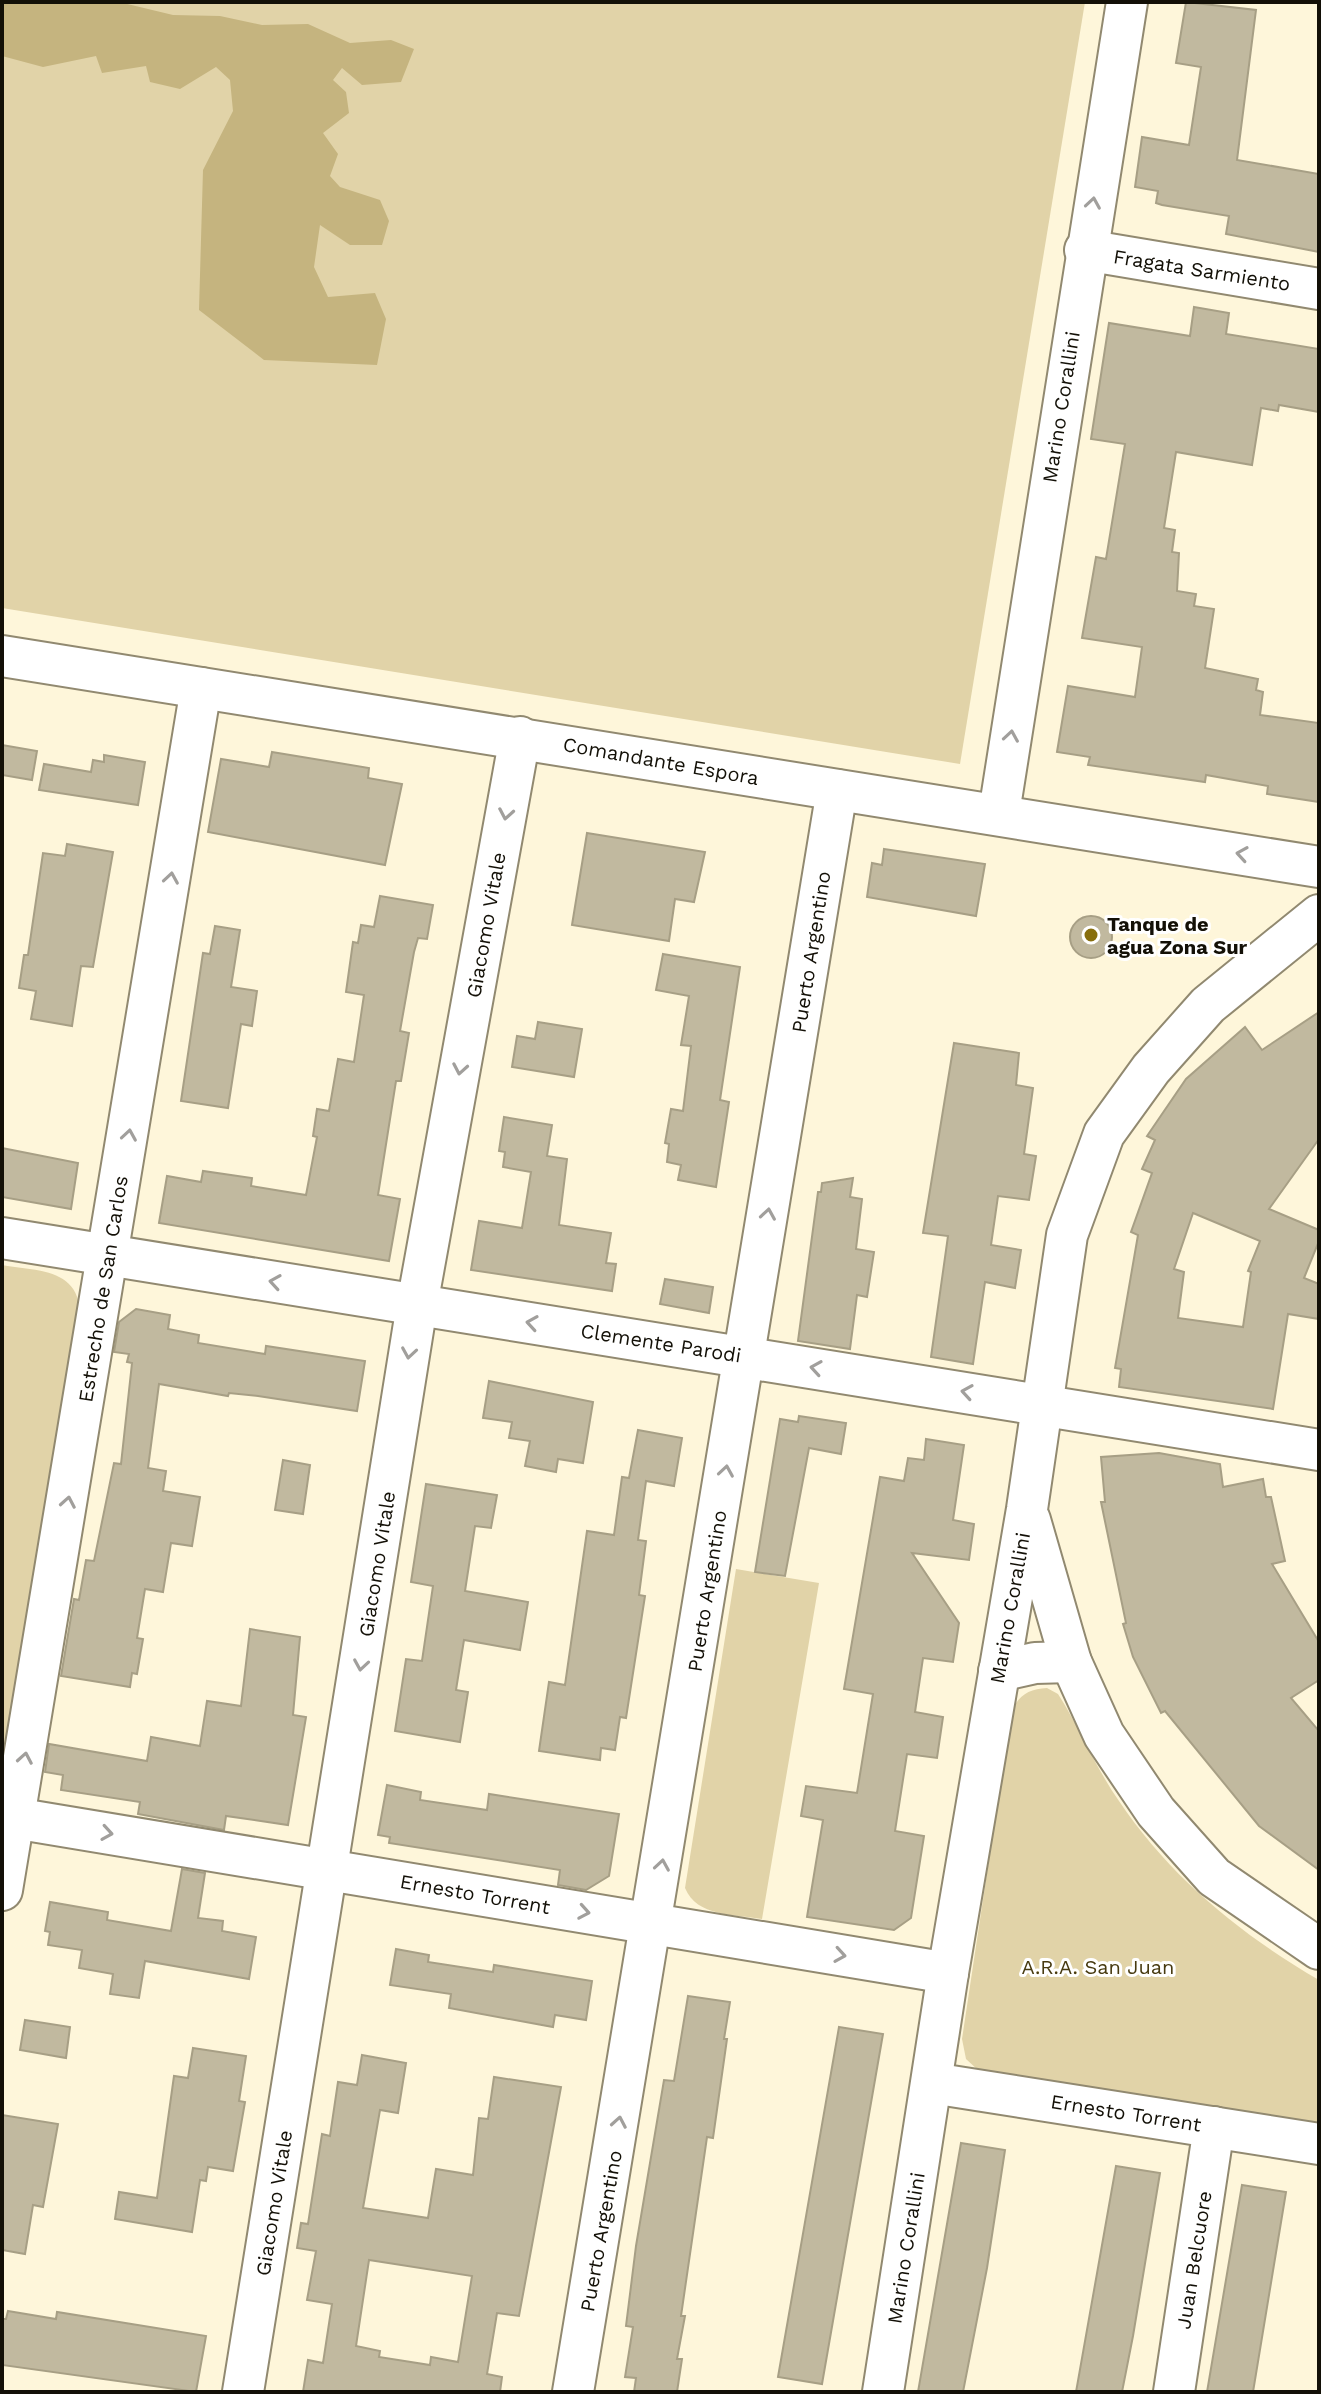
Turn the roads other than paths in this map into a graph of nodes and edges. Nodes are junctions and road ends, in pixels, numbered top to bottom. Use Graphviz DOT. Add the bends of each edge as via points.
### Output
graph roads {
  1 [pos="1127,2"];
  2 [pos="1085,250"];
  3 [pos="1319,289"];
  4 [pos="2,656"];
  5 [pos="201,688"];
  6 [pos="520,737"];
  7 [pos="837,790"];
  8 [pos="999,813"];
  9 [pos="1319,867"];
  10 [pos="1319,915"];
  11 [pos="2,1238"];
  12 [pos="109,1255"];
  13 [pos="417,1305"];
  14 [pos="745,1356"];
  15 [pos="1041,1403"];
  16 [pos="1319,1450"];
  17 [pos="1027,1509"];
  18 [pos="1071,1662"];
  19 [pos="999,1671"];
  20 [pos="8,1817"];
  21 [pos="329,1869"];
  22 [pos="2,1890"];
  23 [pos="653,1924"];
  24 [pos="1319,1949"];
  25 [pos="948,1973"];
  26 [pos="932,2083"];
  27 [pos="1214,2127"];
  28 [pos="1319,2144"];
  29 [pos="243,2392"];
  30 [pos="573,2392"];
  31 [pos="883,2392"];
  32 [pos="1174,2392"];
  2 -- 1 [label="street, Marino Corallini, one-way"];
  2 -- 3 [label="street, Fragata Sarmiento"];
  8 -- 2 [label="street, Marino Corallini, one-way"];
  4 -- 5 [label="street, Comandante Espora"];
  5 -- 6 [label="street, Comandante Espora"];
  12 -- 5 [label="street, Estrecho de San Carlos, one-way"];
  6 -- 7 [label="street, Comandante Espora"];
  6 -- 13 [label="street, Giacomo Vitale, one-way"];
  7 -- 8 [label="street, Comandante Espora"];
  14 -- 7 [label="street, Puerto Argentino, one-way"];
  9 -- 8 [label="street, Comandante Espora, one-way"];
  10 -- 15 [label="street, Marino Corallini" via="1208,1005 1151,1069 1104,1134 1067,1235"];
  11 -- 12 [label="street, Clemente Parodi"];
  13 -- 12 [label="street, Clemente Parodi, one-way"];
  20 -- 12 [label="street, Estrecho de San Carlos, one-way"];
  14 -- 13 [label="street, Clemente Parodi, one-way"];
  13 -- 21 [label="street, Giacomo Vitale, one-way"];
  15 -- 14 [label="street, Clemente Parodi, one-way"];
  23 -- 14 [label="street, Puerto Argentino, one-way"];
  15 -- 16 [label="street, Clemente Parodi"];
  15 -- 17 [label="street, Marino Corallini"];
  17 -- 18 [label="street"];
  17 -- 19 [label="street, Marino Corallini"];
  18 -- 19 [label="street"];
  18 -- 24 [label="street" via="1104,1735 1156,1812 1214,1877"];
  19 -- 25 [label="street, Marino Corallini"];
  20 -- 21 [label="street, Ernesto Torrent, one-way"];
  20 -- 22 [label="street, Estrecho de San Carlos"];
  21 -- 23 [label="street, Ernesto Torrent, one-way"];
  21 -- 29 [label="street, Giacomo Vitale"];
  23 -- 25 [label="street, Ernesto Torrent, one-way"];
  30 -- 23 [label="street, Puerto Argentino, one-way"];
  25 -- 26 [label="street, Marino Corallini"];
  26 -- 27 [label="street, Ernesto Torrent"];
  26 -- 31 [label="street, Marino Corallini"];
  27 -- 28 [label="street, Ernesto Torrent"];
  27 -- 32 [label="street, Juan Belcuore"];
}
